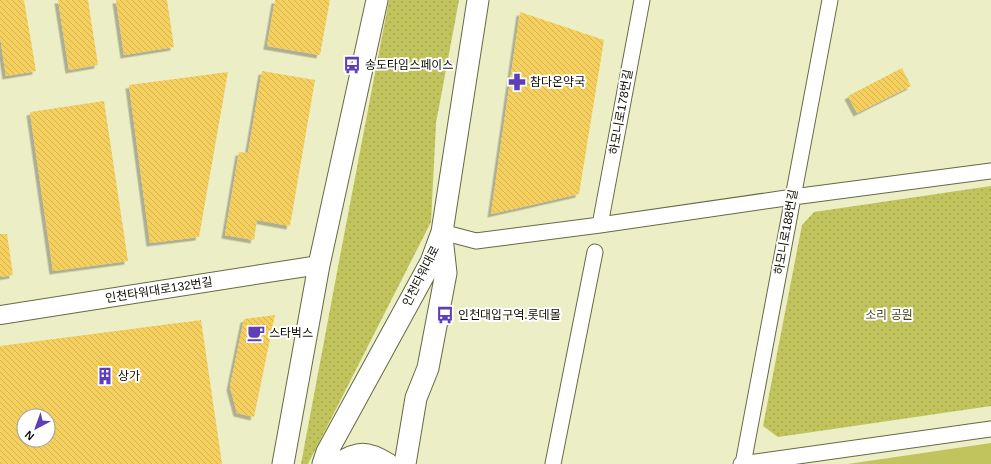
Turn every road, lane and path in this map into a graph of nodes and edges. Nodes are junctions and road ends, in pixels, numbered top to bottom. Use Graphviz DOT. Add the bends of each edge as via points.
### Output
graph roads {
  1 [pos="377,0"];
  2 [pos="478,0"];
  3 [pos="642,0"];
  4 [pos="830,0"];
  5 [pos="991,171"];
  6 [pos="793,196"];
  7 [pos="600,224"];
  8 [pos="442,232"];
  9 [pos="595,252"];
  10 [pos="319,265"];
  11 [pos="0,315"];
  12 [pos="991,429"];
  13 [pos="407,455"];
  14 [pos="385,462"];
  15 [pos="283,464"];
  16 [pos="323,464"];
  17 [pos="338,464"];
  18 [pos="553,464"];
  19 [pos="742,464"];
  1 -- 10 [label="main road"];
  2 -- 8 [label="main road, 인천타워대로"];
  3 -- 7 [label="street, 하모니로178번길"];
  4 -- 6 [label="street, 하모니로188번길"];
  5 -- 6 [label="street"];
  6 -- 7 [label="street"];
  6 -- 19 [label="street, 하모니로188번길"];
  7 -- 8 [label="street" via="476,241"];
  8 -- 13 [label="main road" via="446,273 428,368 416,398"];
  8 -- 16 [label="main road, 인천타워대로" via="431,262 327,452"];
  9 -- 18 [label="street"];
  10 -- 11 [label="street, 인천타워대로132번길"];
  10 -- 15 [label="main road"];
  12 -- 19 [label="street"];
  13 -- 14 [label="main road"];
  14 -- 17 [label="main road" via="365,454 350,456"];
}
